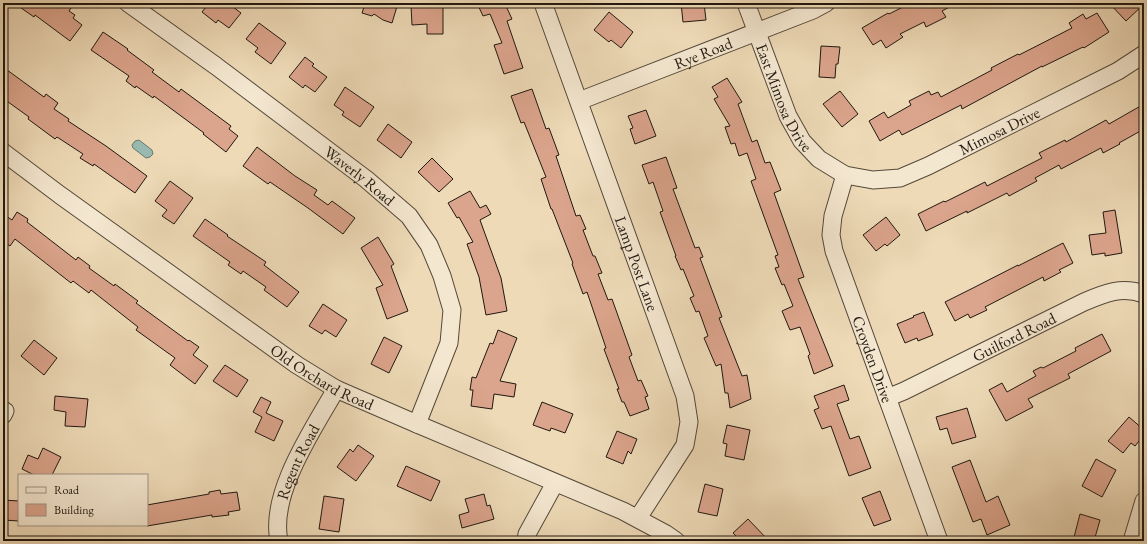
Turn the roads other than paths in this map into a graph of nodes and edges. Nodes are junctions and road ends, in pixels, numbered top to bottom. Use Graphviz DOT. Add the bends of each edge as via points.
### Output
graph roads {
  1 [pos="128,3"];
  2 [pos="543,3"];
  3 [pos="746,3"];
  4 [pos="826,3"];
  5 [pos="756,32"];
  6 [pos="1144,54"];
  7 [pos="579,101"];
  8 [pos="3,152"];
  9 [pos="845,176"];
  10 [pos="1144,294"];
  11 [pos="336,389"];
  12 [pos="887,398"];
  13 [pos="416,424"];
  14 [pos="555,482"];
  15 [pos="1144,501"];
  16 [pos="638,518"];
  17 [pos="279,541"];
  18 [pos="526,541"];
  19 [pos="676,541"];
  20 [pos="939,541"];
  21 [pos="1132,541"];
  1 -- 13 [label="street, Waverly Road" via="366,179 408,216 429,245 452,310 449,343"];
  2 -- 7 [label="street, Lamp Post Lane"];
  3 -- 5 [label="street, East Mimosa Drive"];
  4 -- 5 [label="street, Rye Road"];
  5 -- 7 [label="street, Rye Road"];
  5 -- 9 [label="street, East Mimosa Drive" via="788,116 802,141 819,159"];
  6 -- 9 [label="street, Mimosa Drive" via="1097,82 900,178 873,180"];
  7 -- 16 [label="street, Lamp Post Lane" via="685,396 689,422 685,445"];
  8 -- 11 [label="street, Old Orchard Road" via="297,365"];
  9 -- 12 [label="street, Croyden Drive" via="833,216 833,246"];
  10 -- 12 [label="street, Guilford Road" via="1123,290 1103,294"];
  11 -- 13 [label="street, Old Orchard Road"];
  11 -- 17 [label="street, Regent Road" via="288,477 280,502 277,531"];
  12 -- 20 [label="street, Croyden Drive"];
  13 -- 14 [label="street, Old Orchard Road"];
  14 -- 16 [label="street, Old Orchard Road"];
  14 -- 18 [label="street" via="527,534"];
  15 -- 21 [label="street"];
  16 -- 19 [label="street, Old Orchard Road"];
}
